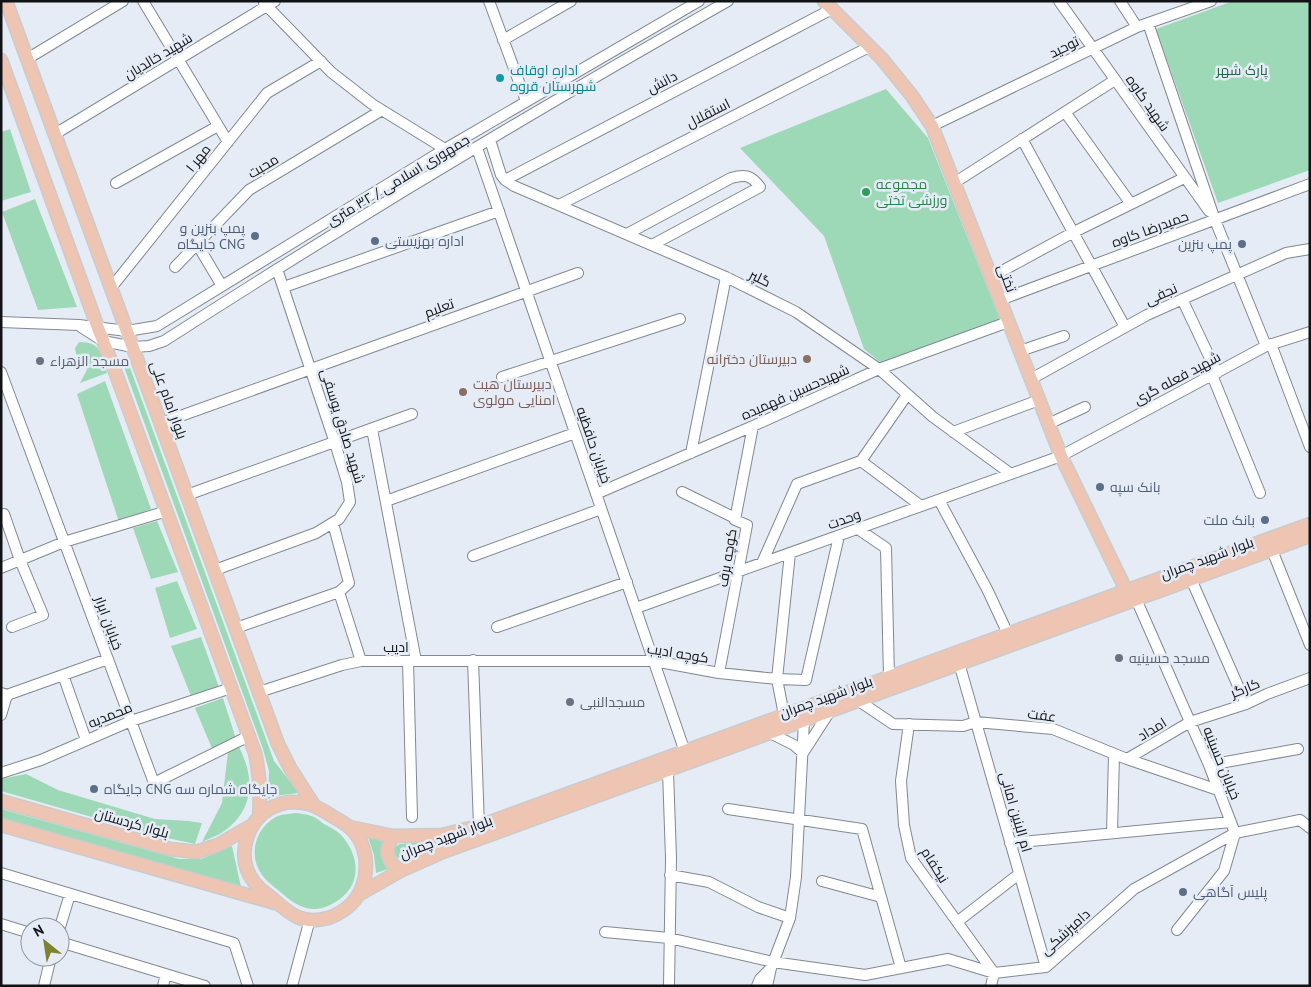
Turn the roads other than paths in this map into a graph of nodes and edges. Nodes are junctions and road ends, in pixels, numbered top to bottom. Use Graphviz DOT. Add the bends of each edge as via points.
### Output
graph roads {
  1 [pos="6,1"];
  2 [pos="123,1"];
  3 [pos="143,1"];
  4 [pos="489,1"];
  5 [pos="571,1"];
  6 [pos="728,1"];
  7 [pos="1059,1"];
  8 [pos="1120,1"];
  9 [pos="1211,1"];
  10 [pos="697,2"];
  11 [pos="268,3"];
  12 [pos="828,5"];
  13 [pos="1183,6"];
  14 [pos="1142,25"];
  15 [pos="504,40"];
  16 [pos="869,46"];
  17 [pos="1093,49"];
  18 [pos="27,59"];
  19 [pos="1,60"];
  20 [pos="178,60"];
  21 [pos="321,62"];
  22 [pos="1115,80"];
  23 [pos="546,90"];
  24 [pos="526,101"];
  25 [pos="553,101"];
  26 [pos="382,110"];
  27 [pos="1065,112"];
  28 [pos="218,126"];
  29 [pos="932,126"];
  30 [pos="55,134"];
  31 [pos="1022,139"];
  32 [pos="490,140"];
  33 [pos="228,142"];
  34 [pos="445,148"];
  35 [pos="477,148"];
  36 [pos="1184,178"];
  37 [pos="505,180"];
  38 [pos="116,183"];
  39 [pos="954,183"];
  40 [pos="1310,184"];
  41 [pos="1131,204"];
  42 [pos="559,205"];
  43 [pos="499,211"];
  44 [pos="1215,220"];
  45 [pos="1074,232"];
  46 [pos="627,234"];
  47 [pos="197,244"];
  48 [pos="652,245"];
  49 [pos="1310,249"];
  50 [pos="1093,266"];
  51 [pos="175,267"];
  52 [pos="277,269"];
  53 [pos="578,273"];
  54 [pos="1238,274"];
  55 [pos="726,277"];
  56 [pos="991,278"];
  57 [pos="222,286"];
  58 [pos="284,287"];
  59 [pos="111,288"];
  60 [pos="526,291"];
  61 [pos="1182,299"];
  62 [pos="1000,300"];
  63 [pos="680,319"];
  64 [pos="1,322"];
  65 [pos="1008,322"];
  66 [pos="78,325"];
  67 [pos="1125,327"];
  68 [pos="98,328"];
  69 [pos="127,331"];
  70 [pos="1310,332"];
  71 [pos="1064,336"];
  72 [pos="103,341"];
  73 [pos="1269,345"];
  74 [pos="133,347"];
  75 [pos="1020,351"];
  76 [pos="551,362"];
  77 [pos="310,369"];
  78 [pos="879,369"];
  79 [pos="1,372"];
  80 [pos="1215,374"];
  81 [pos="502,377"];
  82 [pos="1031,379"];
  83 [pos="4,388"];
  84 [pos="907,395"];
  85 [pos="1039,400"];
  86 [pos="1085,407"];
  87 [pos="412,414"];
  88 [pos="161,423"];
  89 [pos="1048,424"];
  90 [pos="754,426"];
  91 [pos="372,429"];
  92 [pos="953,432"];
  93 [pos="575,433"];
  94 [pos="335,443"];
  95 [pos="1310,447"];
  96 [pos="691,453"];
  97 [pos="1060,456"];
  98 [pos="861,461"];
  99 [pos="1010,474"];
  100 [pos="682,492"];
  101 [pos="1260,493"];
  102 [pos="596,494"];
  103 [pos="187,495"];
  104 [pos="939,500"];
  105 [pos="386,501"];
  106 [pos="921,506"];
  107 [pos="601,509"];
  108 [pos="167,511"];
  109 [pos="4,514"];
  110 [pos="735,518"];
  111 [pos="333,523"];
  112 [pos="1310,524"];
  113 [pos="858,529"];
  114 [pos="839,536"];
  115 [pos="1310,536"];
  116 [pos="64,542"];
  117 [pos="1272,550"];
  118 [pos="790,553"];
  119 [pos="473,556"];
  120 [pos="20,560"];
  121 [pos="762,563"];
  122 [pos="1,568"];
  123 [pos="215,570"];
  124 [pos="739,571"];
  125 [pos="1191,579"];
  126 [pos="627,582"];
  127 [pos="1126,590"];
  128 [pos="339,592"];
  129 [pos="1136,600"];
  130 [pos="636,608"];
  131 [pos="12,627"];
  132 [pos="497,627"];
  133 [pos="236,628"];
  134 [pos="1008,634"];
  135 [pos="1310,645"];
  136 [pos="958,658"];
  137 [pos="108,659"];
  138 [pos="412,660"];
  139 [pos="473,660"];
  140 [pos="537,660"];
  141 [pos="654,660"];
  142 [pos="361,661"];
  143 [pos="719,673"];
  144 [pos="63,675"];
  145 [pos="889,677"];
  146 [pos="1310,678"];
  147 [pos="778,679"];
  148 [pos="231,688"];
  149 [pos="259,692"];
  150 [pos="4,694"];
  151 [pos="859,701"];
  152 [pos="1246,704"];
  153 [pos="830,711"];
  154 [pos="784,715"];
  155 [pos="1,716"];
  156 [pos="131,721"];
  157 [pos="804,721"];
  158 [pos="976,722"];
  159 [pos="1190,722"];
  160 [pos="909,724"];
  161 [pos="770,733"];
  162 [pos="249,736"];
  163 [pos="86,740"];
  164 [pos="1298,749"];
  165 [pos="685,752"];
  166 [pos="802,754"];
  167 [pos="1114,754"];
  168 [pos="1127,759"];
  169 [pos="1209,765"];
  170 [pos="668,770"];
  171 [pos="1,773"];
  172 [pos="1218,790"];
  173 [pos="1,801"];
  174 [pos="314,804"];
  175 [pos="728,809"];
  176 [pos="412,817"];
  177 [pos="799,820"];
  178 [pos="255,822"];
  179 [pos="1231,822"];
  180 [pos="1,825"];
  181 [pos="479,826"];
  182 [pos="349,827"];
  183 [pos="1310,828"];
  184 [pos="1112,833"];
  185 [pos="1235,833"];
  186 [pos="393,836"];
  187 [pos="1010,842"];
  188 [pos="400,871"];
  189 [pos="1,873"];
  190 [pos="1019,874"];
  191 [pos="670,875"];
  192 [pos="822,881"];
  193 [pos="70,894"];
  194 [pos="358,895"];
  195 [pos="881,897"];
  196 [pos="279,904"];
  197 [pos="63,917"];
  198 [pos="790,918"];
  199 [pos="310,919"];
  200 [pos="957,922"];
  201 [pos="1,924"];
  202 [pos="20,930"];
  203 [pos="1177,930"];
  204 [pos="606,932"];
  205 [pos="670,938"];
  206 [pos="70,945"];
  207 [pos="772,965"];
  208 [pos="49,967"];
  209 [pos="1046,967"];
  210 [pos="901,968"];
  211 [pos="994,973"];
  212 [pos="166,974"];
  213 [pos="44,986"];
  214 [pos="163,986"];
  215 [pos="205,986"];
  216 [pos="248,986"];
  217 [pos="292,986"];
  218 [pos="669,986"];
  219 [pos="757,986"];
  220 [pos="767,986"];
  221 [pos="991,986"];
  1 -- 18 [label="main road, بلوار امام علی"];
  2 -- 18 [label="street"];
  3 -- 20 [label="street"];
  4 -- 15 [label="street"];
  5 -- 15 [label="street"];
  6 -- 25 [label="street, جمهوری اسلامی / ۳۲ متری"];
  7 -- 17 [label="street, شهید کاوه"];
  8 -- 14 [label="street"];
  9 -- 13 [label="street, توحید"];
  10 -- 23 [label="street, جمهوری اسلامی / ۳۲ متری"];
  11 -- 20 [label="street, شهید خالدیان"];
  11 -- 21 [label="street"];
  12 -- 16 [label="main road, تختی"];
  12 -- 37 [label="street, دانش"];
  13 -- 14 [label="street, توحید"];
  14 -- 17 [label="street, توحید"];
  14 -- 44 [label="street"];
  15 -- 24 [label="street"];
  16 -- 29 [label="main road, تختی" via="912,96"];
  16 -- 42 [label="street, استقلال"];
  17 -- 22 [label="street, شهید کاوه"];
  17 -- 29 [label="street, توحید"];
  18 -- 30 [label="main road, بلوار امام علی"];
  19 -- 68 [label="main road"];
  20 -- 28 [label="street"];
  20 -- 30 [label="street, شهید خالدیان"];
  21 -- 26 [label="street"];
  21 -- 33 [label="street, مهر ۱" via="267,94"];
  22 -- 27 [label="street"];
  22 -- 36 [label="street, شهید کاوه"];
  23 -- 24 [label="street, جمهوری اسلامی / ۳۲ متری"];
  23 -- 25 [label="street"];
  24 -- 34 [label="street, جمهوری اسلامی / ۳۲ متری"];
  25 -- 32 [label="street, جمهوری اسلامی / ۳۲ متری"];
  26 -- 34 [label="street"];
  26 -- 47 [label="street, محبت" via="249,190"];
  27 -- 31 [label="street"];
  27 -- 41 [label="street"];
  28 -- 33 [label="street"];
  28 -- 38 [label="street"];
  29 -- 39 [label="main road, تختی"];
  30 -- 59 [label="main road, بلوار امام علی"];
  31 -- 39 [label="street"];
  31 -- 45 [label="street"];
  32 -- 35 [label="street, جمهوری اسلامی / ۳۲ متری"];
  32 -- 37 [label="street"];
  33 -- 59 [label="street, مهر ۱"];
  34 -- 57 [label="street, جمهوری اسلامی / ۳۲ متری"];
  35 -- 43 [label="street, خیابان حافظیه"];
  35 -- 52 [label="street, جمهوری اسلامی / ۳۲ متری"];
  36 -- 41 [label="street"];
  36 -- 44 [label="street, شهید کاوه"];
  37 -- 42 [label="street, گلپر"];
  39 -- 56 [label="main road, تختی"];
  40 -- 44 [label="street, حمیدرضا کاوه"];
  41 -- 45 [label="street"];
  42 -- 46 [label="street, گلپر"];
  43 -- 58 [label="street"];
  43 -- 60 [label="street, خیابان حافظیه"];
  44 -- 50 [label="street, حمیدرضا کاوه"];
  44 -- 54 [label="street"];
  45 -- 50 [label="street"];
  45 -- 56 [label="street"];
  46 -- 48 [label="street, گلپر"];
  46 -- 48 [label="street" via="731,178 743,175 754,180 760,188"];
  47 -- 51 [label="street, محبت"];
  47 -- 57 [label="street"];
  48 -- 55 [label="street, گلپر"];
  49 -- 54 [label="street, نجفی" via="1286,253"];
  50 -- 62 [label="street, حمیدرضا کاوه"];
  50 -- 67 [label="street"];
  52 -- 58 [label="street, شهید صادق یوسفی"];
  52 -- 74 [label="street, جمهوری اسلامی / ۳۲ متری" via="164,341"];
  53 -- 60 [label="street, تعلیم"];
  54 -- 61 [label="street, نجفی"];
  54 -- 73 [label="street"];
  55 -- 78 [label="street, گلپر" via="796,312"];
  55 -- 96 [label="street"];
  56 -- 62 [label="main road, تختی"];
  57 -- 69 [label="street, جمهوری اسلامی / ۳۲ متری" via="157,326"];
  58 -- 77 [label="street, شهید صادق یوسفی"];
  59 -- 69 [label="main road, بلوار امام علی"];
  60 -- 76 [label="street, خیابان حافظیه"];
  60 -- 77 [label="street, تعلیم"];
  61 -- 67 [label="street, نجفی"];
  61 -- 80 [label="street"];
  62 -- 65 [label="main road, تختی"];
  63 -- 76 [label="street"];
  64 -- 66 [label="street, جمهوری اسلامی / ۳۲ متری"];
  65 -- 75 [label="main road, تختی"];
  65 -- 78 [label="street, شهیدحسین فهمیده"];
  66 -- 68 [label="street, جمهوری اسلامی / ۳۲ متری"];
  66 -- 72 [label="street, جمهوری اسلامی / ۳۲ متری"];
  67 -- 82 [label="street, نجفی"];
  68 -- 69 [label="street, جمهوری اسلامی / ۳۲ متری"];
  68 -- 72 [label="main road"];
  69 -- 74 [label="main road, بلوار امام علی"];
  70 -- 73 [label="street, شهید فعله گری"];
  71 -- 75 [label="street"];
  72 -- 74 [label="street, جمهوری اسلامی / ۳۲ متری"];
  72 -- 108 [label="main road"];
  73 -- 80 [label="street, شهید فعله گری"];
  73 -- 95 [label="street"];
  74 -- 88 [label="main road, بلوار امام علی"];
  75 -- 82 [label="main road, تختی"];
  76 -- 81 [label="street"];
  76 -- 93 [label="street, خیابان حافظیه"];
  77 -- 88 [label="street, تعلیم"];
  77 -- 94 [label="street, شهید صادق یوسفی"];
  78 -- 84 [label="street, گلپر"];
  78 -- 90 [label="street, شهیدحسین فهمیده"];
  79 -- 83 [label="street, خیابان ابرار"];
  80 -- 97 [label="street, شهید فعله گری"];
  80 -- 101 [label="street"];
  82 -- 85 [label="main road, تختی"];
  83 -- 116 [label="street, خیابان ابرار"];
  84 -- 92 [label="street, گلپر"];
  84 -- 98 [label="street"];
  85 -- 89 [label="main road, تختی"];
  85 -- 92 [label="street"];
  86 -- 89 [label="street"];
  87 -- 91 [label="street"];
  88 -- 103 [label="main road, بلوار امام علی"];
  89 -- 97 [label="main road, تختی"];
  90 -- 96 [label="street, شهیدحسین فهمیده"];
  90 -- 110 [label="street, کوچه برف"];
  91 -- 94 [label="street"];
  91 -- 105 [label="street"];
  92 -- 99 [label="street, گلپر"];
  93 -- 102 [label="street, خیابان حافظیه"];
  93 -- 105 [label="street"];
  94 -- 103 [label="street"];
  94 -- 111 [label="street, شهید صادق یوسفی" via="350,502"];
  96 -- 102 [label="street, شهیدحسین فهمیده"];
  97 -- 99 [label="street, وحدت"];
  97 -- 127 [label="main road, تختی"];
  98 -- 106 [label="street"];
  98 -- 121 [label="street" via="797,484"];
  99 -- 104 [label="street, وحدت"];
  100 -- 110 [label="street"];
  102 -- 107 [label="street, خیابان حافظیه"];
  103 -- 123 [label="main road, بلوار امام علی"];
  104 -- 106 [label="street, وحدت"];
  104 -- 134 [label="street"];
  105 -- 138 [label="street"];
  106 -- 113 [label="street, وحدت"];
  107 -- 119 [label="street"];
  107 -- 126 [label="street, خیابان حافظیه"];
  108 -- 116 [label="street"];
  108 -- 148 [label="main road"];
  109 -- 120 [label="street"];
  110 -- 124 [label="street, کوچه برف" via="747,525"];
  111 -- 123 [label="street, شهید صادق یوسفی" via="316,533"];
  111 -- 128 [label="street" via="349,583"];
  112 -- 127 [label="main road, بلوار شهید چمران"];
  113 -- 114 [label="street, وحدت"];
  113 -- 145 [label="street" via="886,548"];
  114 -- 118 [label="street, وحدت"];
  114 -- 147 [label="street, کوچه ادیب" via="806,680"];
  115 -- 117 [label="main road, بلوار شهید چمران"];
  116 -- 120 [label="street"];
  116 -- 137 [label="street, خیابان ابرار"];
  117 -- 125 [label="main road, بلوار شهید چمران"];
  117 -- 135 [label="street"];
  118 -- 121 [label="street, وحدت"];
  118 -- 147 [label="street"];
  120 -- 122 [label="street"];
  120 -- 131 [label="street" via="43,615"];
  121 -- 124 [label="street, وحدت"];
  123 -- 133 [label="main road, بلوار امام علی"];
  124 -- 130 [label="street, وحدت"];
  124 -- 143 [label="street, کوچه برف"];
  125 -- 129 [label="main road, بلوار شهید چمران"];
  125 -- 152 [label="street"];
  126 -- 130 [label="street, خیابان حافظیه"];
  126 -- 132 [label="street"];
  127 -- 129 [label="main road, تختی"];
  127 -- 134 [label="main road, بلوار شهید چمران"];
  128 -- 133 [label="street"];
  128 -- 142 [label="street"];
  129 -- 136 [label="main road, بلوار شهید چمران"];
  129 -- 159 [label="street, خیابان حسینیه"];
  130 -- 141 [label="street, خیابان حافظیه"];
  133 -- 149 [label="main road, بلوار امام علی"];
  134 -- 136 [label="main road, بلوار شهید چمران"];
  136 -- 145 [label="main road, بلوار شهید چمران"];
  136 -- 151 [label="main road, بلوار شهید چمران"];
  136 -- 158 [label="street, ام البنین امانی"];
  137 -- 144 [label="street"];
  137 -- 156 [label="street, خیابان ابرار"];
  138 -- 139 [label="street, ادیب"];
  138 -- 142 [label="street, ادیب"];
  138 -- 176 [label="street"];
  139 -- 140 [label="street, ادیب"];
  139 -- 181 [label="street"];
  140 -- 141 [label="street, کوچه ادیب"];
  141 -- 143 [label="street, کوچه ادیب"];
  141 -- 165 [label="street, خیابان حافظیه"];
  142 -- 149 [label="street, ادیب"];
  143 -- 147 [label="street, کوچه ادیب"];
  144 -- 150 [label="street"];
  144 -- 163 [label="street"];
  145 -- 154 [label="main road, بلوار شهید چمران"];
  146 -- 152 [label="street, کارگر"];
  147 -- 154 [label="street"];
  148 -- 156 [label="street, محمدیه"];
  148 -- 162 [label="main road"];
  149 -- 174 [label="main road, بلوار امام علی" via="278,744"];
  150 -- 155 [label="street"];
  151 -- 153 [label="main road, بلوار شهید چمران"];
  151 -- 160 [label="street, عفت" via="893,724"];
  152 -- 159 [label="street, کارگر"];
  153 -- 157 [label="main road, بلوار شهید چمران"];
  153 -- 166 [label="street"];
  154 -- 165 [label="main road, بلوار شهید چمران"];
  156 -- 162 [label="street, خیابان ابرار" via="154,783"];
  156 -- 163 [label="street, محمدیه"];
  157 -- 161 [label="main road, بلوار شهید چمران"];
  157 -- 166 [label="street"];
  158 -- 160 [label="street, عفت" via="963,726"];
  158 -- 167 [label="street, عفت" via="1053,729"];
  158 -- 187 [label="street, ام البنین امانی"];
  159 -- 168 [label="street, امداد"];
  159 -- 169 [label="street, خیابان حسینیه"];
  160 -- 200 [label="street, نیکفام" via="901,781 904,824 912,858"];
  161 -- 166 [label="street" via="794,745"];
  161 -- 170 [label="main road, بلوار شهید چمران"];
  162 -- 178 [label="main road" via="260,774 261,795"];
  163 -- 171 [label="street, محمدیه"];
  164 -- 169 [label="street"];
  165 -- 181 [label="main road, بلوار شهید چمران"];
  166 -- 177 [label="street"];
  167 -- 168 [label="street, عفت"];
  167 -- 184 [label="street"];
  168 -- 172 [label="street, عفت"];
  169 -- 172 [label="street, خیابان حسینیه"];
  170 -- 188 [label="main road, بلوار شهید چمران" via="443,852"];
  170 -- 191 [label="street"];
  172 -- 179 [label="street, خیابان حسینیه"];
  173 -- 178 [label="main road, بلوار کردستان" via="170,849 196,852 218,845"];
  174 -- 178 [label="main road" via="278,804"];
  174 -- 182 [label="main road"];
  175 -- 177 [label="street"];
  177 -- 195 [label="street" via="862,829"];
  177 -- 198 [label="street"];
  178 -- 196 [label="main road" via="244,849 248,872 254,882"];
  179 -- 184 [label="street"];
  179 -- 185 [label="street, خیابان حسینیه"];
  180 -- 196 [label="main road"];
  181 -- 186 [label="main road, بلوار شهید چمران" via="442,835"];
  182 -- 186 [label="main road, بلوار شهید چمران"];
  182 -- 194 [label="main road" via="360,842 366,859 364,884"];
  183 -- 185 [label="street, دامپزشکی" via="1300,820"];
  184 -- 187 [label="street"];
  185 -- 203 [label="street" via="1224,870"];
  185 -- 209 [label="street, دامپزشکی" via="1134,889"];
  186 -- 188 [label="main road" via="387,855"];
  187 -- 190 [label="street, ام البنین امانی"];
  188 -- 194 [label="main road, بلوار شهید چمران"];
  189 -- 193 [label="street"];
  190 -- 200 [label="street"];
  190 -- 209 [label="street, ام البنین امانی"];
  191 -- 198 [label="street" via="708,882 758,907"];
  191 -- 205 [label="street"];
  192 -- 195 [label="street"];
  193 -- 197 [label="street"];
  193 -- 216 [label="street" via="234,943"];
  194 -- 199 [label="main road" via="350,905 328,918"];
  195 -- 210 [label="street"];
  196 -- 199 [label="main road" via="291,915"];
  198 -- 207 [label="street"];
  199 -- 217 [label="street"];
  200 -- 211 [label="street, نیکفام"];
  201 -- 202 [label="street"];
  204 -- 205 [label="street, دامپزشکی"];
  205 -- 207 [label="street, دامپزشکی"];
  205 -- 218 [label="street"];
  206 -- 212 [label="street"];
  207 -- 210 [label="street, دامپزشکی" via="865,975"];
  207 -- 219 [label="street"];
  207 -- 220 [label="street"];
  208 -- 213 [label="street"];
  209 -- 211 [label="street, دامپزشکی"];
  210 -- 211 [label="street, دامپزشکی" via="948,959"];
  211 -- 221 [label="street"];
  212 -- 214 [label="street"];
  212 -- 215 [label="street"];
}
